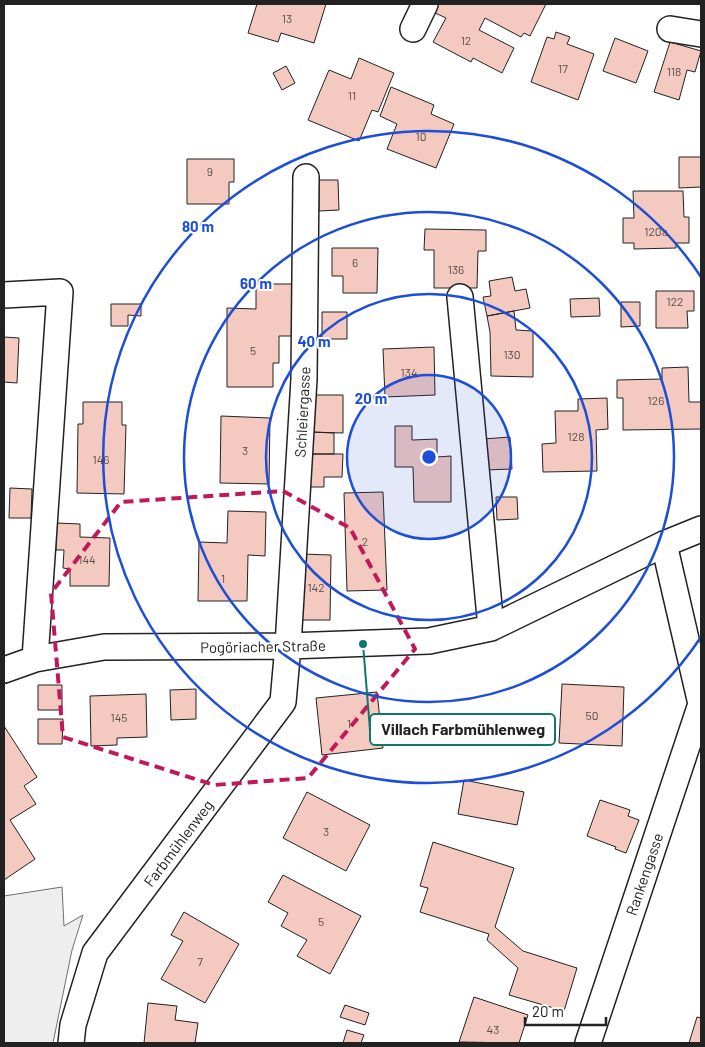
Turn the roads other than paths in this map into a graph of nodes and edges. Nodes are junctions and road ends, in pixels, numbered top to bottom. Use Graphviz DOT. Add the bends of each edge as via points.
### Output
graph roads {
  1 [pos="425,4"];
  2 [pos="413,29"];
  3 [pos="670,29"];
  4 [pos="701,34"];
  5 [pos="306,177"];
  6 [pos="4,295"];
  7 [pos="460,297"];
  8 [pos="701,530"];
  9 [pos="664,544"];
  10 [pos="491,628"];
  11 [pos="288,646"];
  12 [pos="35,659"];
  13 [pos="4,670"];
  14 [pos="701,704"];
  15 [pos="71,1043"];
  16 [pos="588,1043"];
  1 -- 2 [label="street"];
  3 -- 4 [label="street"];
  5 -- 11 [label="street, Schleiergasse" via="304,379"];
  6 -- 12 [label="street" via="60,292"];
  7 -- 10 [label="street"];
  8 -- 9 [label="street, Pogöriacher Straße"];
  9 -- 10 [label="street, Pogöriacher Straße"];
  9 -- 14 [label="street, Rankengasse"];
  10 -- 11 [label="street, Pogöriacher Straße" via="429,641"];
  11 -- 12 [label="street, Pogöriacher Straße" via="104,647"];
  11 -- 15 [label="street, Farbmühlenweg" via="283,702 95,953 73,1025"];
  12 -- 13 [label="street, Pogöriacher Straße"];
  14 -- 16 [label="street, Rankengasse"];
}
